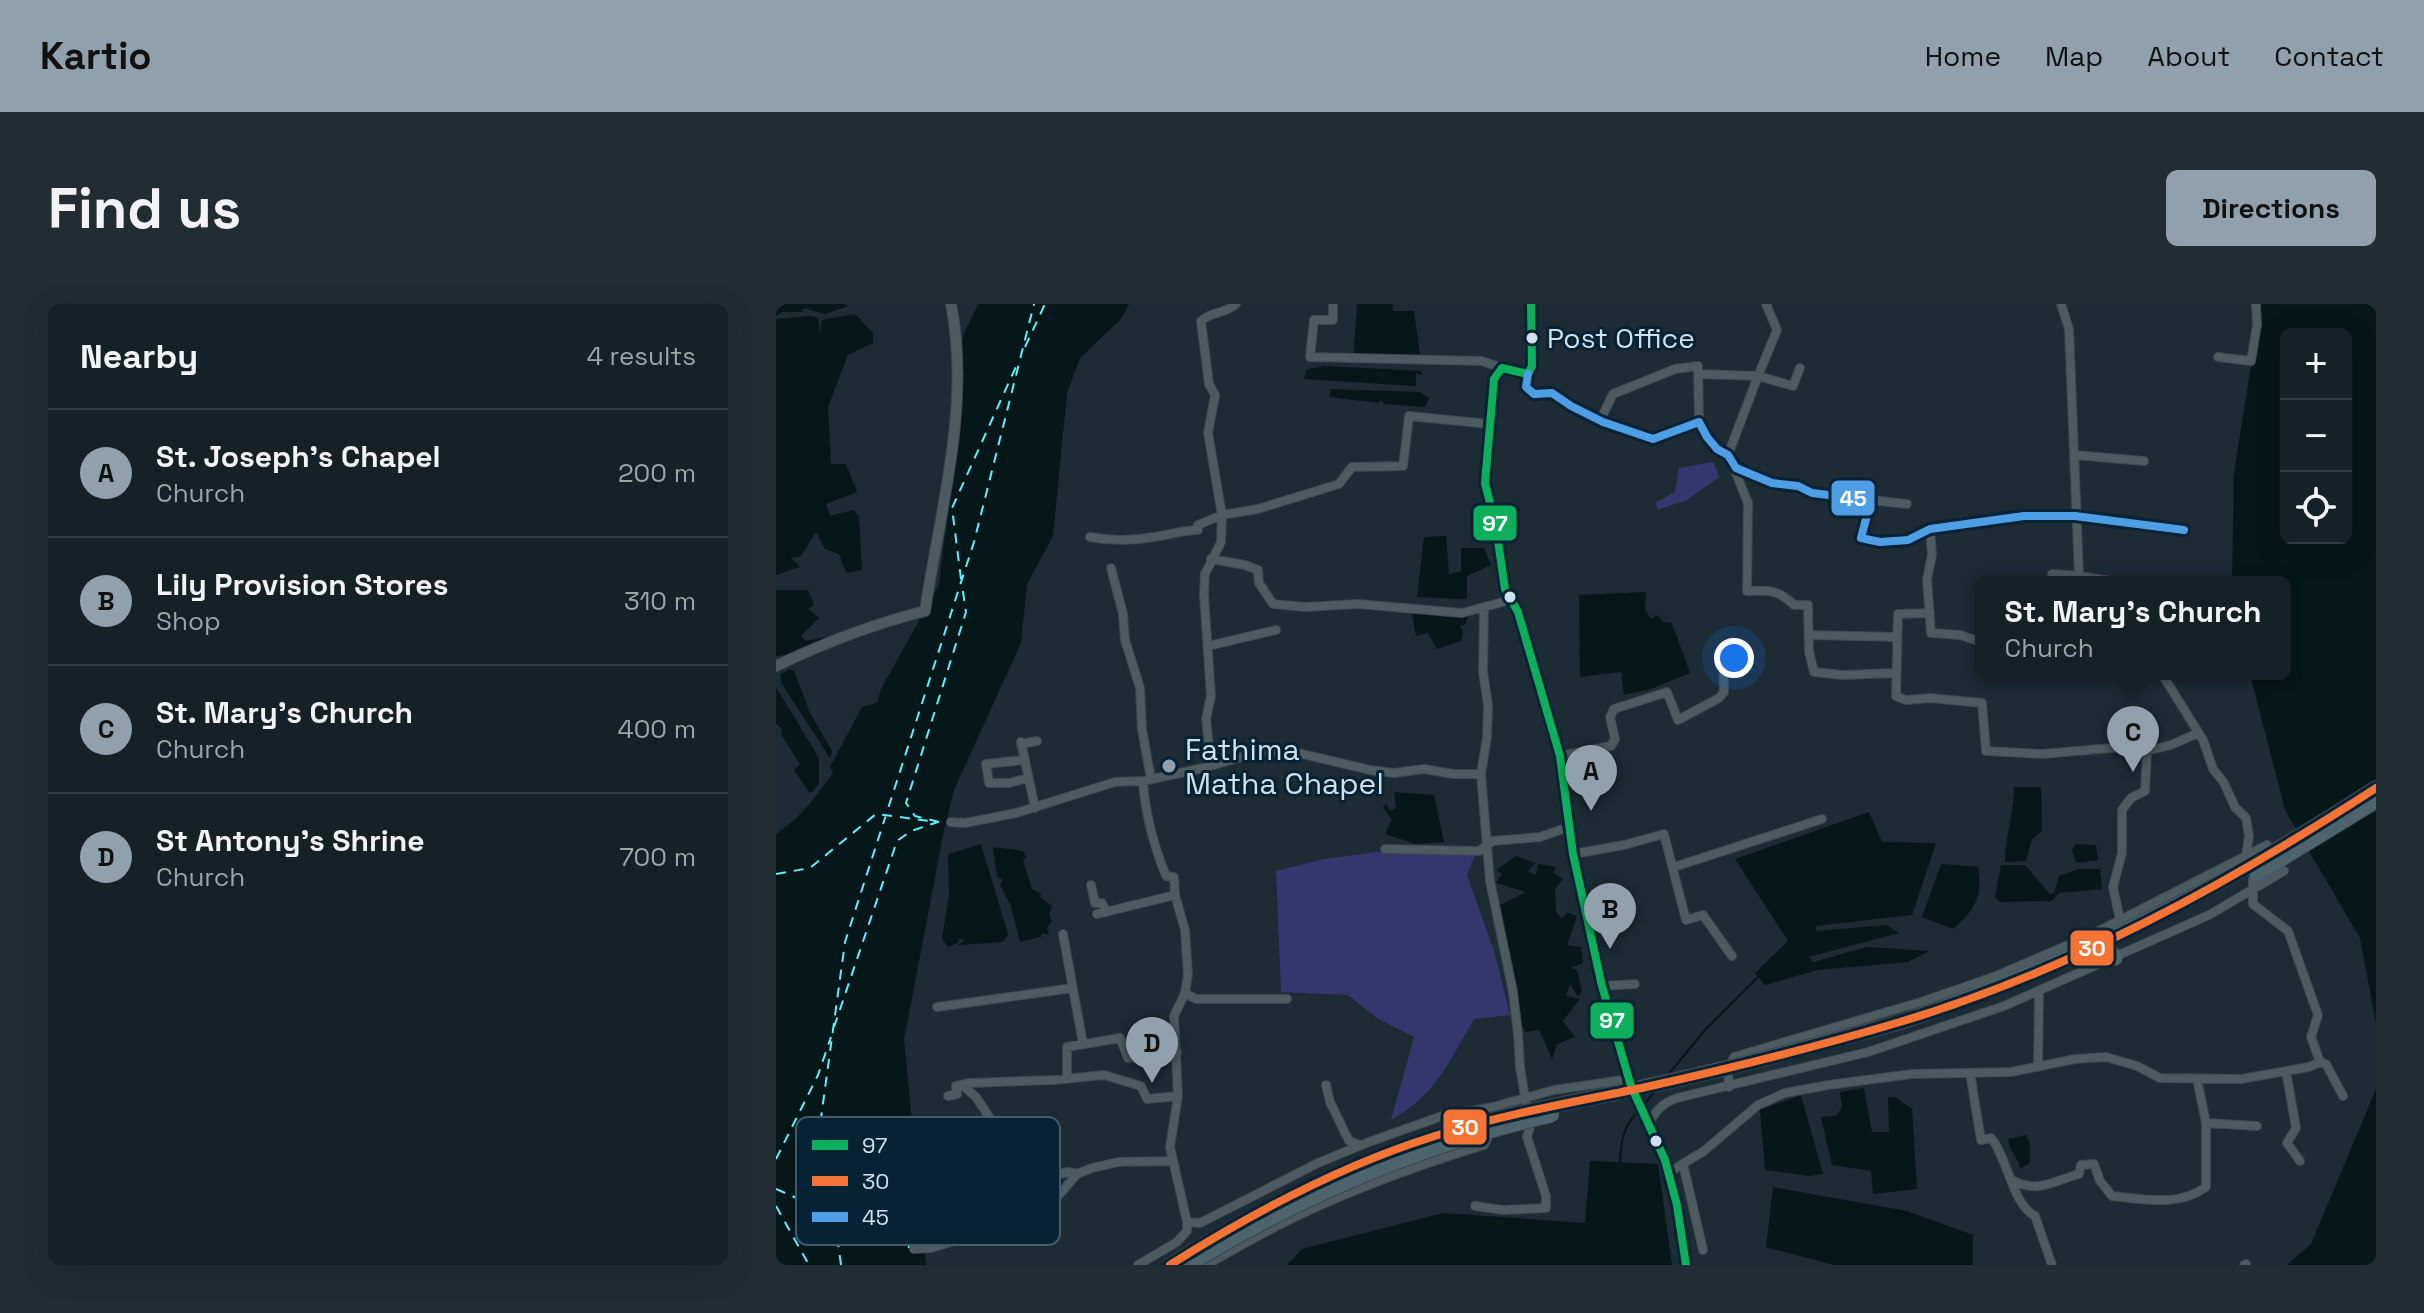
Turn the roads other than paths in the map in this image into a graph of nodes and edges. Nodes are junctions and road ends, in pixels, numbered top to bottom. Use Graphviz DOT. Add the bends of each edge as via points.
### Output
graph roads {
  1 [pos="951,304"];
  2 [pos="1236,304"];
  3 [pos="1333,304"];
  4 [pos="1531,304"];
  5 [pos="1766,304"];
  6 [pos="2061,304"];
  7 [pos="2256,304"];
  8 [pos="2218,357"];
  9 [pos="1502,368"];
  10 [pos="1800,368"];
  11 [pos="1528,374"];
  12 [pos="1699,374"];
  13 [pos="1758,376"];
  14 [pos="1600,421"];
  15 [pos="1699,422"];
  16 [pos="1489,424"];
  17 [pos="1728,455"];
  18 [pos="2075,455"];
  19 [pos="2144,461"];
  20 [pos="1733,466"];
  21 [pos="1871,500"];
  22 [pos="1907,504"];
  23 [pos="1222,515"];
  24 [pos="2075,516"];
  25 [pos="1930,529"];
  26 [pos="2184,530"];
  27 [pos="1090,537"];
  28 [pos="1211,559"];
  29 [pos="1111,568"];
  30 [pos="2052,574"];
  31 [pos="2063,576"];
  32 [pos="2079,576"];
  33 [pos="1510,600"];
  34 [pos="1484,607"];
  35 [pos="1930,613"];
  36 [pos="1276,630"];
  37 [pos="1810,635"];
  38 [pos="1897,637"];
  39 [pos="1975,640"];
  40 [pos="1208,646"];
  41 [pos="1723,650"];
  42 [pos="776,666"];
  43 [pos="1895,673"];
  44 [pos="2166,680"];
  45 [pos="2198,733"];
  46 [pos="1037,741"];
  47 [pos="2147,751"];
  48 [pos="1560,756"];
  49 [pos="1024,760"];
  50 [pos="1211,765"];
  51 [pos="1481,774"];
  52 [pos="1028,778"];
  53 [pos="1147,780"];
  54 [pos="2376,788"];
  55 [pos="2376,801"];
  56 [pos="1035,808"];
  57 [pos="1822,819"];
  58 [pos="951,822"];
  59 [pos="1569,827"];
  60 [pos="2267,845"];
  61 [pos="1488,847"];
  62 [pos="1385,849"];
  63 [pos="2290,849"];
  64 [pos="1573,854"];
  65 [pos="2245,856"];
  66 [pos="1674,867"];
  67 [pos="2284,871"];
  68 [pos="2254,883"];
  69 [pos="1091,885"];
  70 [pos="1175,895"];
  71 [pos="2118,926"];
  72 [pos="1063,934"];
  73 [pos="2113,954"];
  74 [pos="1732,956"];
  75 [pos="1635,984"];
  76 [pos="1602,986"];
  77 [pos="1073,988"];
  78 [pos="2039,992"];
  79 [pos="1185,993"];
  80 [pos="1287,999"];
  81 [pos="937,1007"];
  82 [pos="1904,1026"];
  83 [pos="1083,1044"];
  84 [pos="1177,1053"];
  85 [pos="2320,1062"];
  86 [pos="2038,1067"];
  87 [pos="2286,1071"];
  88 [pos="1970,1073"];
  89 [pos="1067,1079"];
  90 [pos="2197,1079"];
  91 [pos="1630,1082"];
  92 [pos="962,1085"];
  93 [pos="1326,1085"];
  94 [pos="1729,1087"];
  95 [pos="948,1096"];
  96 [pos="1178,1096"];
  97 [pos="2343,1096"];
  98 [pos="1525,1097"];
  99 [pos="1488,1107"];
  100 [pos="989,1117"];
  101 [pos="1645,1121"];
  102 [pos="2206,1123"];
  103 [pos="2257,1126"];
  104 [pos="1361,1145"];
  105 [pos="1172,1161"];
  106 [pos="2300,1161"];
  107 [pos="1683,1164"];
  108 [pos="1668,1173"];
  109 [pos="1060,1174"];
  110 [pos="1077,1174"];
  111 [pos="2012,1180"];
  112 [pos="1060,1194"];
  113 [pos="1475,1206"];
  114 [pos="1187,1222"];
  115 [pos="1182,1237"];
  116 [pos="941,1245"];
  117 [pos="914,1249"];
  118 [pos="1703,1250"];
  119 [pos="1138,1265"];
  120 [pos="1170,1265"];
  121 [pos="1191,1265"];
  122 [pos="1206,1265"];
  123 [pos="1686,1265"];
  124 [pos="2052,1265"];
  1 -- 42 [label="street" via="957,355 954,428 925,611 845,635"];
  2 -- 23 [label="street" via="1201,321 1215,395 1208,433"];
  3 -- 9 [label="street" via="1333,320 1314,320 1310,357 1482,361"];
  4 -- 11 [label="main road"];
  5 -- 13 [label="street" via="1777,330"];
  6 -- 18 [label="street" via="2069,329"];
  7 -- 8 [label="street" via="2251,361"];
  9 -- 11 [label="main road"];
  9 -- 16 [label="main road" via="1494,379"];
  10 -- 13 [label="street" via="1793,386"];
  11 -- 14 [label="street" via="1526,387 1534,394 1552,393"];
  12 -- 13 [label="street"];
  12 -- 14 [label="street" via="1698,366 1675,369 1613,394"];
  12 -- 15 [label="street"];
  13 -- 17 [label="street"];
  14 -- 15 [label="street" via="1653,439"];
  15 -- 17 [label="street" via="1717,449"];
  16 -- 23 [label="street" via="1409,416 1403,466 1352,467 1339,484"];
  16 -- 33 [label="main road" via="1485,483"];
  17 -- 20 [label="street"];
  18 -- 19 [label="street"];
  18 -- 24 [label="street"];
  20 -- 21 [label="street" via="1812,493"];
  20 -- 37 [label="street" via="1748,503 1747,591 1770,589 1794,605 1808,605"];
  21 -- 22 [label="street"];
  21 -- 25 [label="street" via="1861,538 1908,540"];
  23 -- 27 [label="street" via="1198,525 1198,530 1158,537"];
  23 -- 28 [label="street" via="1221,542"];
  24 -- 25 [label="street" via="2024,516"];
  24 -- 26 [label="street"];
  24 -- 32 [label="street"];
  25 -- 35 [label="street"];
  28 -- 34 [label="street" via="1258,570 1259,583 1273,604 1358,604 1462,613"];
  28 -- 40 [label="street" via="1204,595"];
  29 -- 53 [label="street" via="1140,688"];
  30 -- 31 [label="street"];
  33 -- 34 [label="street"];
  33 -- 48 [label="main road"];
  34 -- 51 [label="street" via="1488,705"];
  35 -- 38 [label="street" via="1898,614"];
  35 -- 39 [label="street" via="1931,633"];
  36 -- 40 [label="street"];
  37 -- 38 [label="street"];
  37 -- 43 [label="street" via="1814,672"];
  38 -- 43 [label="street"];
  40 -- 50 [label="street"];
  41 -- 48 [label="street" via="1724,692 1719,698 1678,720 1667,692 1629,703 1614,709 1610,717 1615,739 1611,746"];
  43 -- 47 [label="street" via="1896,696 1906,700 1982,703 1986,751 2042,754 2134,746 2137,753"];
  44 -- 45 [label="street"];
  45 -- 47 [label="street"];
  45 -- 65 [label="street" via="2213,769 2246,818"];
  46 -- 49 [label="street" via="1021,743"];
  47 -- 71 [label="street" via="2145,791 2122,810 2123,839 2113,887"];
  48 -- 59 [label="main road"];
  49 -- 52 [label="street"];
  49 -- 52 [label="street" via="986,764 989,783"];
  50 -- 51 [label="street" via="1259,752 1290,751 1394,773 1424,769"];
  50 -- 53 [label="street"];
  51 -- 61 [label="street"];
  52 -- 56 [label="street"];
  53 -- 56 [label="street" via="1115,782"];
  53 -- 70 [label="street" via="1146,806 1166,876 1174,877"];
  54 -- 63 [label="highway"];
  55 -- 63 [label="highway"];
  56 -- 58 [label="street"];
  57 -- 66 [label="street"];
  59 -- 61 [label="street" via="1540,837 1493,841"];
  59 -- 64 [label="main road"];
  60 -- 65 [label="street"];
  61 -- 62 [label="street"];
  61 -- 98 [label="street"];
  63 -- 71 [label="highway" via="2189,901"];
  63 -- 73 [label="highway"];
  64 -- 66 [label="street" via="1664,834"];
  64 -- 76 [label="main road"];
  65 -- 71 [label="street"];
  66 -- 74 [label="street" via="1686,920 1703,915"];
  67 -- 68 [label="street"];
  68 -- 73 [label="street" via="2209,915"];
  68 -- 85 [label="street" via="2253,904 2288,931 2318,1015 2311,1037"];
  69 -- 70 [label="street" via="1102,913"];
  70 -- 79 [label="street" via="1185,930"];
  71 -- 82 [label="highway" via="2008,984"];
  71 -- 94 [label="street" via="1939,996 1748,1051 1734,1057"];
  72 -- 77 [label="street"];
  73 -- 78 [label="street"];
  73 -- 82 [label="highway"];
  75 -- 76 [label="street"];
  76 -- 91 [label="main road"];
  77 -- 81 [label="street"];
  77 -- 83 [label="street"];
  78 -- 86 [label="street"];
  78 -- 94 [label="street" via="1880,1048"];
  79 -- 80 [label="street" via="1196,999"];
  79 -- 84 [label="street" via="1174,1016"];
  82 -- 120 [label="highway, bridge" via="1432,1137 1314,1186"];
  82 -- 121 [label="highway, bridge" via="1742,1075 1548,1116 1442,1145 1330,1189"];
  83 -- 84 [label="street" via="1120,1038 1128,1058"];
  83 -- 89 [label="street" via="1067,1047"];
  84 -- 96 [label="street"];
  85 -- 87 [label="street"];
  85 -- 97 [label="street"];
  86 -- 88 [label="street"];
  86 -- 90 [label="street" via="2106,1057 2160,1078"];
  87 -- 90 [label="street"];
  87 -- 106 [label="street" via="2296,1128 2287,1143"];
  88 -- 107 [label="street" via="1912,1074 1785,1093 1758,1105"];
  88 -- 111 [label="street" via="1981,1140 1991,1138 1999,1147"];
  89 -- 92 [label="street"];
  89 -- 96 [label="street" via="1104,1075 1141,1086 1147,1099"];
  90 -- 102 [label="street"];
  91 -- 98 [label="street" via="1592,1083"];
  91 -- 101 [label="main road"];
  92 -- 95 [label="street"];
  92 -- 100 [label="street"];
  93 -- 104 [label="street" via="1349,1141"];
  94 -- 101 [label="street" via="1668,1101"];
  96 -- 105 [label="street"];
  98 -- 99 [label="street"];
  98 -- 113 [label="street" via="1527,1137 1546,1208"];
  99 -- 104 [label="street" via="1442,1116"];
  99 -- 122 [label="street" via="1491,1134 1484,1145 1353,1191"];
  101 -- 108 [label="main road"];
  102 -- 103 [label="street"];
  102 -- 111 [label="street" via="2206,1187 2196,1195 2147,1201 2112,1196 2094,1164 2081,1165 2079,1174 2041,1186 2026,1188"];
  104 -- 114 [label="street" via="1200,1223"];
  105 -- 110 [label="street" via="1118,1162"];
  105 -- 114 [label="street"];
  107 -- 108 [label="street"];
  107 -- 118 [label="street"];
  108 -- 123 [label="main road"];
  109 -- 110 [label="street"];
  110 -- 112 [label="street"];
  111 -- 124 [label="street" via="2028,1213 2035,1216"];
  114 -- 115 [label="street"];
  115 -- 119 [label="street"];
  115 -- 121 [label="street"];
  116 -- 117 [label="street"];
}
